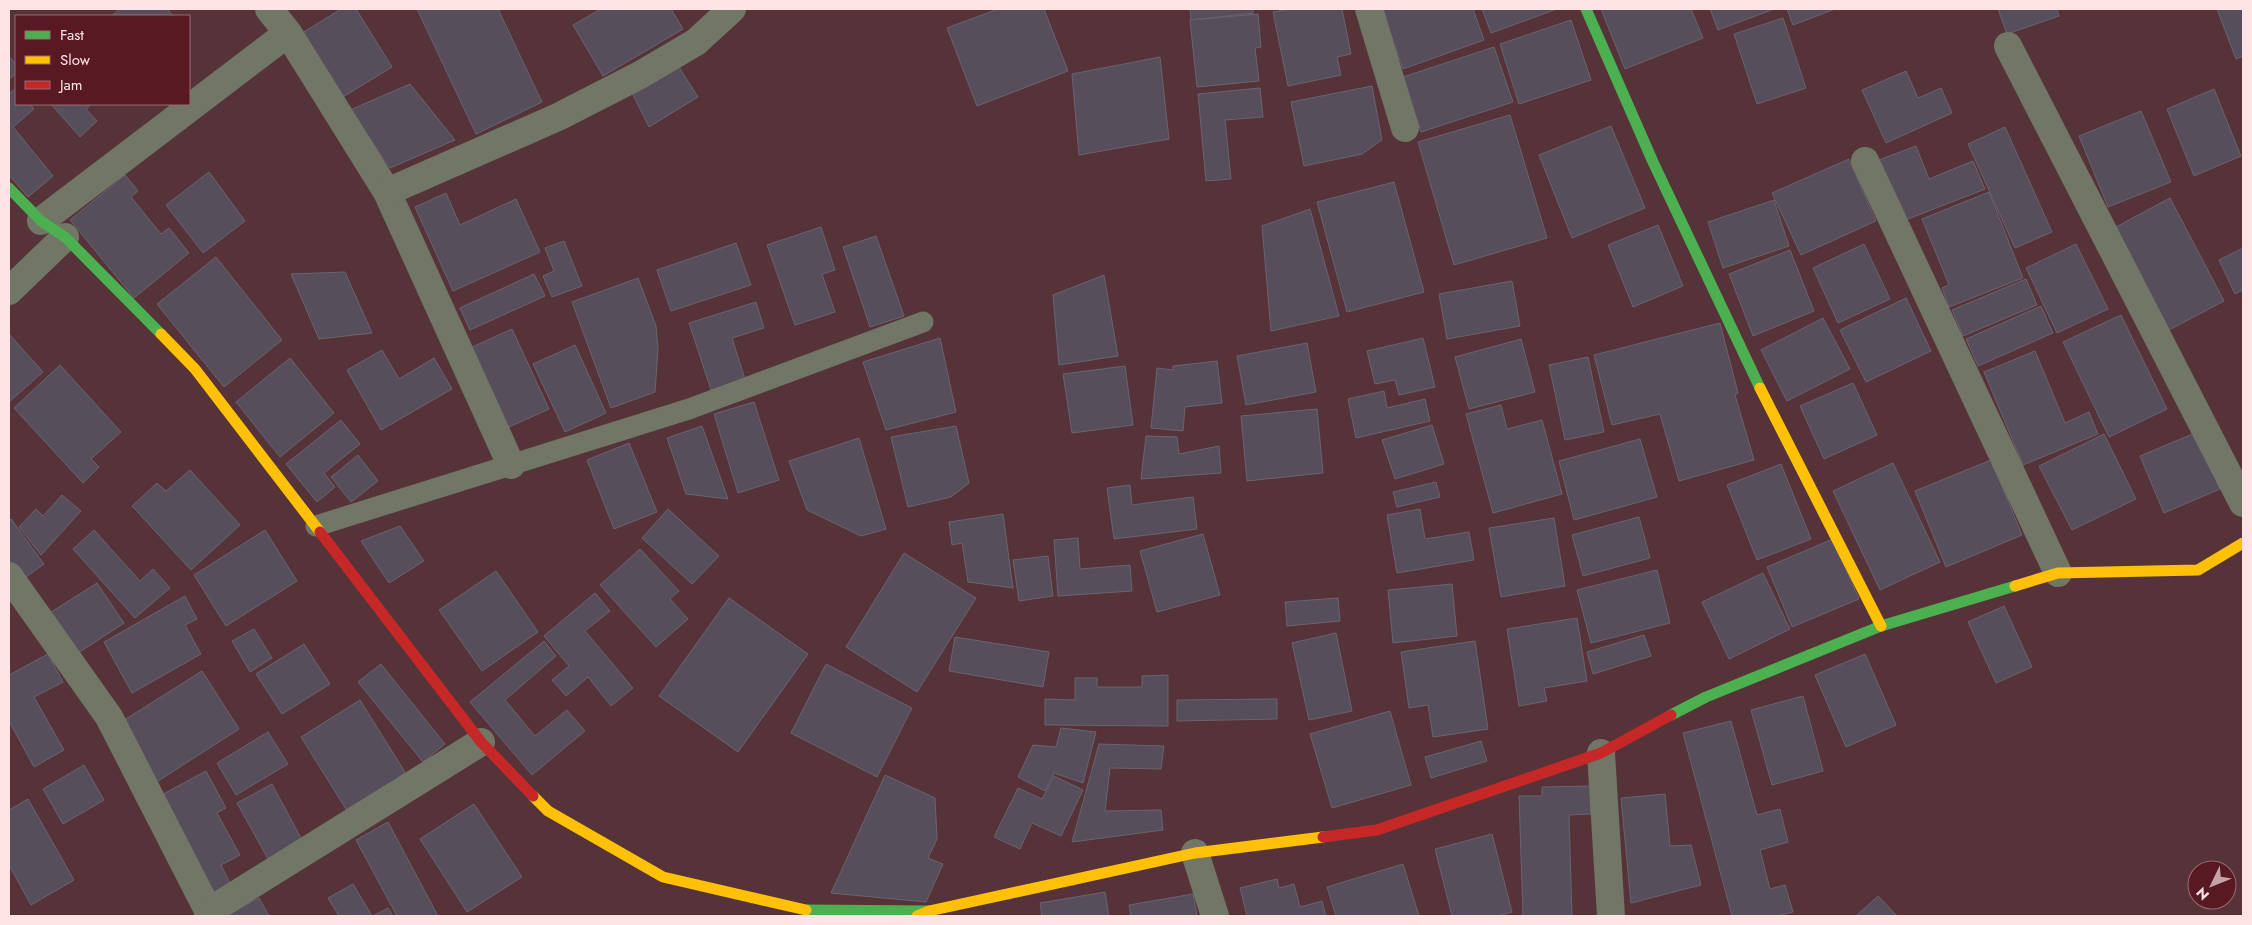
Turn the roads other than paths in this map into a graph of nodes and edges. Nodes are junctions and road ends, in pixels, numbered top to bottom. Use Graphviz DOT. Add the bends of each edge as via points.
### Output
graph roads {
  1 [pos="269,9"];
  2 [pos="732,9"];
  3 [pos="1369,9"];
  4 [pos="1586,9"];
  5 [pos="288,33"];
  6 [pos="2008,46"];
  7 [pos="1405,128"];
  8 [pos="1865,161"];
  9 [pos="9,188"];
  10 [pos="387,192"];
  11 [pos="41,221"];
  12 [pos="65,236"];
  13 [pos="9,291"];
  14 [pos="923,322"];
  15 [pos="511,465"];
  16 [pos="2243,503"];
  17 [pos="316,526"];
  18 [pos="2243,543"];
  19 [pos="2058,574"];
  20 [pos="9,576"];
  21 [pos="1881,626"];
  22 [pos="481,742"];
  23 [pos="1601,752"];
  24 [pos="1195,853"];
  25 [pos="929,911"];
  26 [pos="210,914"];
  27 [pos="917,916"];
  28 [pos="1215,916"];
  29 [pos="1611,916"];
  1 -- 5 [label="street"];
  2 -- 10 [label="street" via="696,42 640,75 558,117"];
  3 -- 7 [label="street"];
  4 -- 21 [label="street" via="1657,171 1758,383"];
  5 -- 10 [label="street"];
  5 -- 11 [label="street"];
  6 -- 16 [label="street"];
  8 -- 19 [label="street"];
  9 -- 11 [label="street"];
  10 -- 15 [label="street"];
  11 -- 12 [label="street"];
  12 -- 13 [label="street"];
  12 -- 17 [label="street" via="195,369"];
  14 -- 15 [label="lane" via="688,409"];
  15 -- 17 [label="lane"];
  17 -- 22 [label="street"];
  18 -- 19 [label="street" via="2198,570"];
  19 -- 21 [label="street"];
  20 -- 26 [label="street" via="109,717"];
  21 -- 23 [label="street" via="1706,697"];
  22 -- 25 [label="street" via="548,811 663,877 800,910"];
  22 -- 26 [label="street"];
  23 -- 24 [label="street" via="1376,830"];
  23 -- 29 [label="street"];
  24 -- 25 [label="street"];
  24 -- 28 [label="street"];
  25 -- 27 [label="street"];
}
